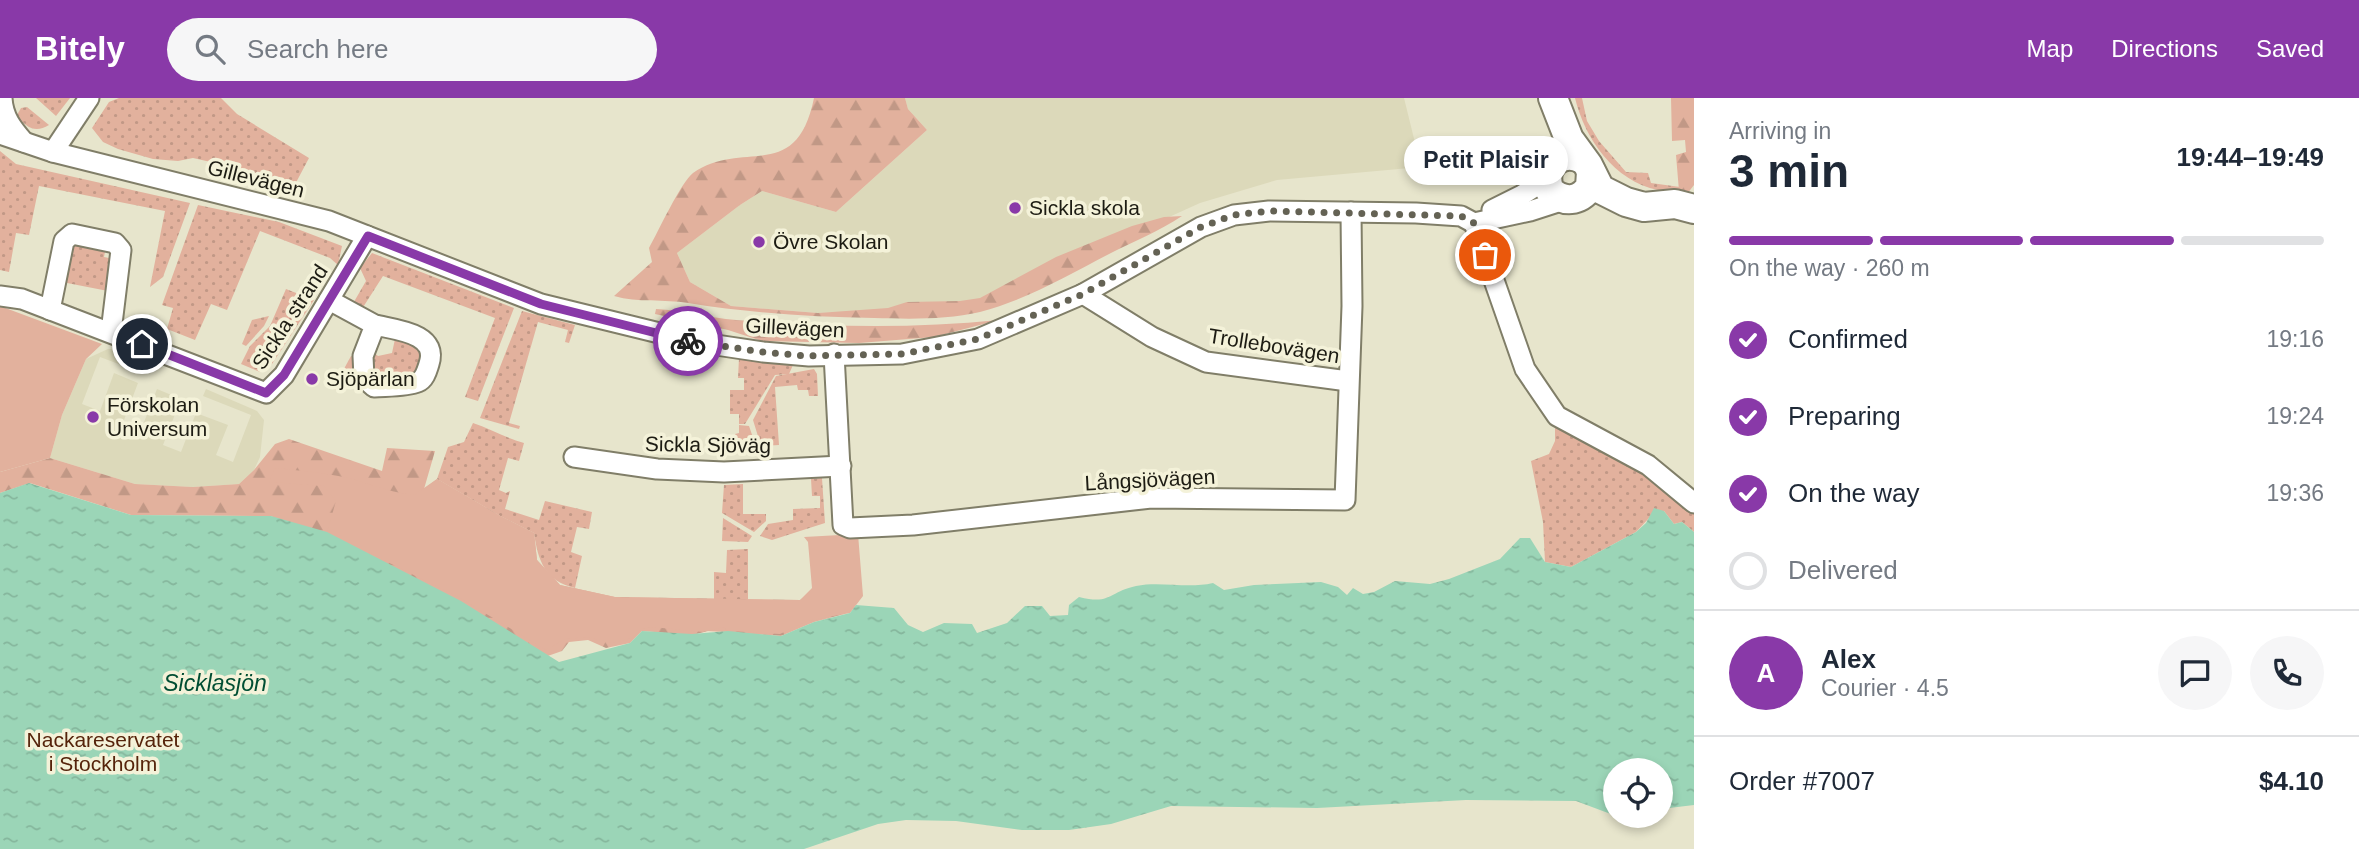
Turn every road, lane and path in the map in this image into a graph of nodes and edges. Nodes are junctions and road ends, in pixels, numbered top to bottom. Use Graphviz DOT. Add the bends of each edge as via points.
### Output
graph roads {
  1 [pos="2,98"];
  2 [pos="89,98"];
  3 [pos="1547,98"];
  4 [pos="1553,98"];
  5 [pos="0,134"];
  6 [pos="27,145"];
  7 [pos="52,152"];
  8 [pos="1587,166"];
  9 [pos="1559,186"];
  10 [pos="1694,209"];
  11 [pos="1351,212"];
  12 [pos="1694,214"];
  13 [pos="1474,223"];
  14 [pos="368,236"];
  15 [pos="1083,294"];
  16 [pos="0,296"];
  17 [pos="329,300"];
  18 [pos="50,310"];
  19 [pos="375,325"];
  20 [pos="111,332"];
  21 [pos="834,354"];
  22 [pos="1348,381"];
  23 [pos="574,457"];
  24 [pos="841,466"];
  25 [pos="1694,503"];
  1 -- 6 [label="street" via="3,111"];
  2 -- 7 [label="street"];
  3 -- 9 [label="main road"];
  4 -- 8 [label="main road" via="1569,139"];
  5 -- 6 [label="street, Gillevägen"];
  6 -- 7 [label="street, Gillevägen"];
  7 -- 14 [label="street, Gillevägen" via="328,221"];
  8 -- 9 [label="main road" via="1590,187"];
  8 -- 9 [label="main road" via="1568,155 1561,157"];
  8 -- 10 [label="main road" via="1600,189 1626,202"];
  9 -- 12 [label="main road" via="1600,210 1631,218 1650,221"];
  9 -- 13 [label="street"];
  9 -- 13 [label="street, Gillevägen" via="1530,211"];
  11 -- 13 [label="street, Gillevägen" via="1461,216"];
  11 -- 15 [label="street, Gillevägen" via="1234,215 1201,227"];
  11 -- 22 [label="street, Långsjövägen"];
  13 -- 25 [label="street" via="1525,369 1557,416 1648,465"];
  14 -- 17 [label="street, Sickla strand"];
  14 -- 21 [label="street, Gillevägen" via="541,304 593,318 749,351"];
  15 -- 21 [label="street, Gillevägen" via="978,339 902,354"];
  15 -- 22 [label="street, Trollebovägen" via="1152,337 1206,362"];
  16 -- 18 [label="street, Sickla strand"];
  17 -- 19 [label="street"];
  17 -- 20 [label="street, Sickla strand" via="284,375 266,393"];
  18 -- 20 [label="street, Sickla strand"];
  18 -- 20 [label="street" via="64,241 72,234 115,243 121,250"];
  21 -- 24 [label="street, Långsjövägen"];
  22 -- 24 [label="street, Långsjövägen" via="1345,500 1151,498 850,528 844,526"];
  23 -- 24 [label="street, Sickla Sjöväg" via="724,472"];
}
